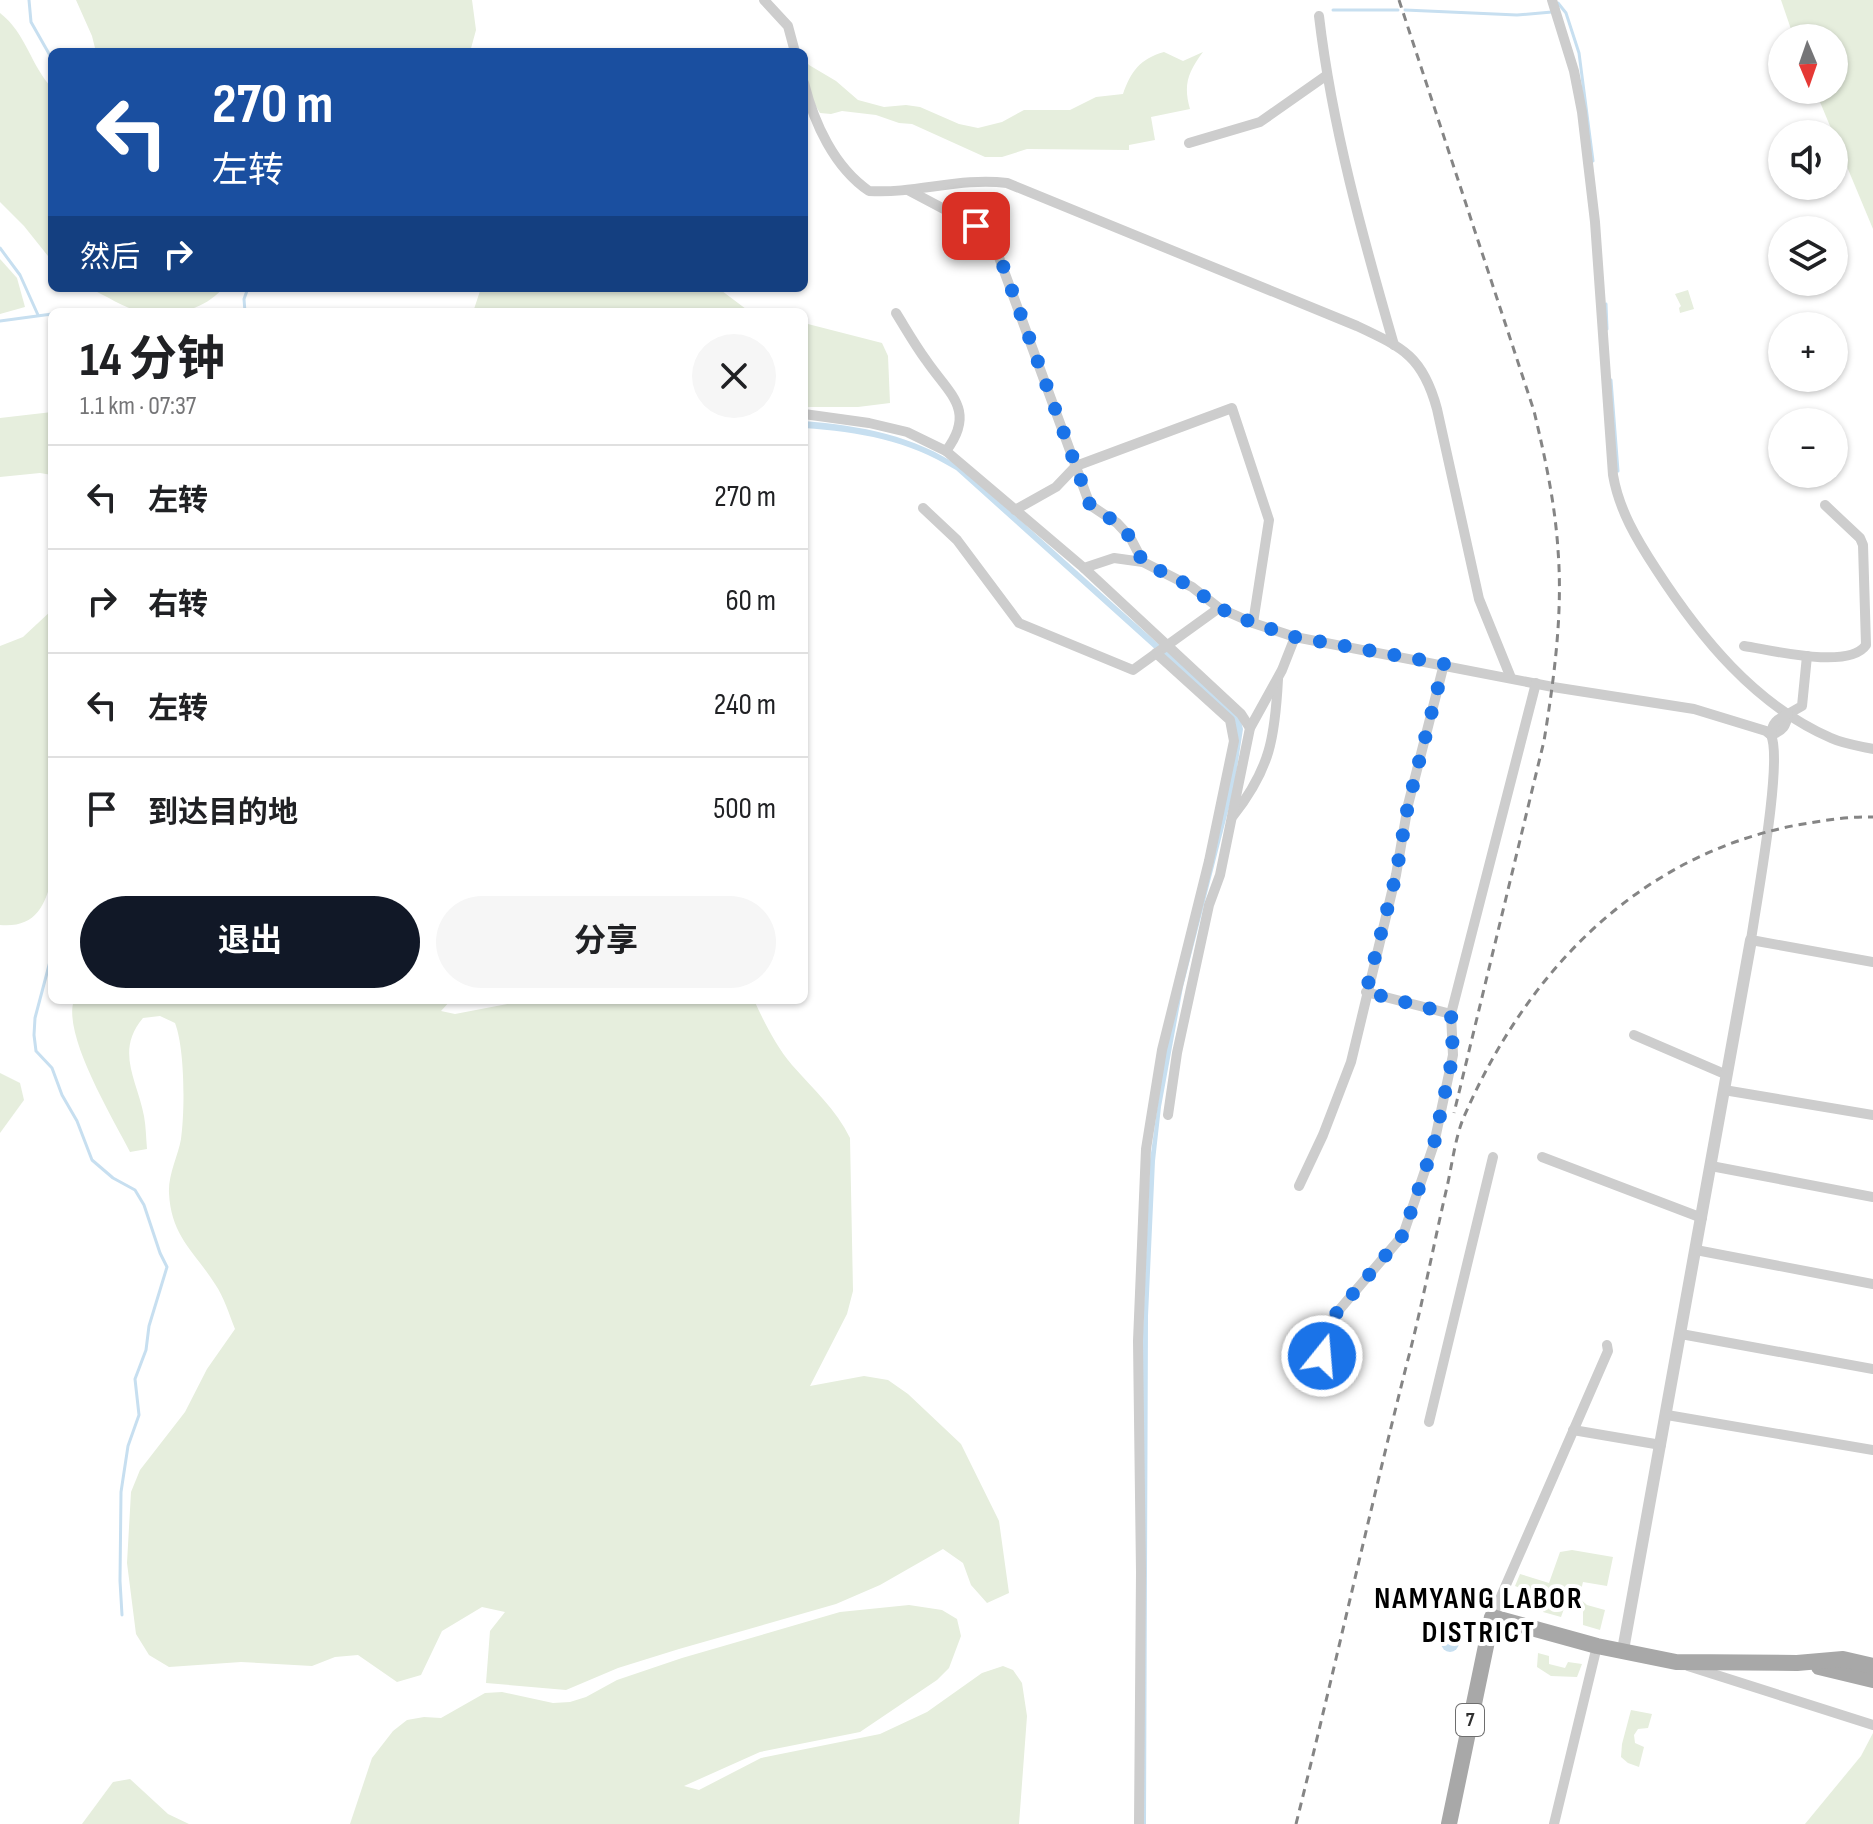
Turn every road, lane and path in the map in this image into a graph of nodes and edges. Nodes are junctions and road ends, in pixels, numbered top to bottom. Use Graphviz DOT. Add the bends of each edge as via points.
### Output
graph roads {
  1 [pos="764,0"];
  2 [pos="1552,0"];
  3 [pos="1319,16"];
  4 [pos="794,48"];
  5 [pos="1327,75"];
  6 [pos="808,100"];
  7 [pos="1189,143"];
  8 [pos="908,190"];
  9 [pos="896,313"];
  10 [pos="1394,345"];
  11 [pos="808,415"];
  12 [pos="946,451"];
  13 [pos="1076,466"];
  14 [pos="1825,505"];
  15 [pos="923,508"];
  16 [pos="1015,510"];
  17 [pos="1143,562"];
  18 [pos="1084,568"];
  19 [pos="1219,608"];
  20 [pos="1253,623"];
  21 [pos="1295,637"];
  22 [pos="1744,646"];
  23 [pos="1161,650"];
  24 [pos="1807,656"];
  25 [pos="1444,664"];
  26 [pos="1278,678"];
  27 [pos="1511,678"];
  28 [pos="1536,683"];
  29 [pos="1788,714"];
  30 [pos="1250,728"];
  31 [pos="1771,735"];
  32 [pos="1873,749"];
  33 [pos="1232,817"];
  34 [pos="1751,940"];
  35 [pos="1873,962"];
  36 [pos="1366,992"];
  37 [pos="1451,1014"];
  38 [pos="1634,1035"];
  39 [pos="1727,1075"];
  40 [pos="1724,1090"];
  41 [pos="1168,1115"];
  42 [pos="1873,1115"];
  43 [pos="1493,1157"];
  44 [pos="1542,1157"];
  45 [pos="1711,1166"];
  46 [pos="1299,1186"];
  47 [pos="1873,1197"];
  48 [pos="1702,1218"];
  49 [pos="1696,1250"];
  50 [pos="1873,1284"];
  51 [pos="1681,1334"];
  52 [pos="1607,1345"];
  53 [pos="1322,1356"];
  54 [pos="1873,1369"];
  55 [pos="1667,1415"];
  56 [pos="1429,1422"];
  57 [pos="1573,1430"];
  58 [pos="1661,1445"];
  59 [pos="1873,1450"];
  60 [pos="1492,1617"];
  61 [pos="1597,1646"];
  62 [pos="1623,1650"];
  63 [pos="1676,1662"];
  64 [pos="1866,1671"];
  65 [pos="1873,1725"];
  66 [pos="1139,1824"];
  67 [pos="1449,1824"];
  68 [pos="1554,1824"];
  1 -- 4 [label="street" via="788,26"];
  2 -- 29 [label="street" via="1582,112 1615,491 1641,546 1688,617 1719,655"];
  3 -- 5 [label="street"];
  5 -- 7 [label="street" via="1260,122"];
  5 -- 10 [label="street"];
  6 -- 8 [label="street" via="825,139 858,184 869,191"];
  8 -- 10 [label="street" via="1007,183"];
  8 -- 13 [label="street" via="976,226 993,241"];
  9 -- 12 [label="street" via="958,402 958,434"];
  10 -- 27 [label="street" via="1418,363 1430,385 1479,599"];
  11 -- 12 [label="street" via="907,432"];
  12 -- 16 [label="street"];
  13 -- 16 [label="street" via="1056,487"];
  13 -- 17 [label="street" via="1090,505 1117,523"];
  13 -- 20 [label="street" via="1232,408 1269,520"];
  14 -- 24 [label="street" via="1863,545 1866,645 1850,656"];
  15 -- 23 [label="street" via="957,540 1019,623 1133,670"];
  16 -- 18 [label="street"];
  17 -- 18 [label="street" via="1114,558"];
  17 -- 19 [label="street"];
  18 -- 23 [label="street"];
  19 -- 20 [label="street"];
  19 -- 23 [label="street"];
  20 -- 21 [label="street"];
  21 -- 25 [label="street"];
  21 -- 26 [label="street"];
  22 -- 24 [label="street"];
  23 -- 30 [label="street" via="1241,714"];
  23 -- 66 [label="street" via="1230,720 1234,741 1165,1037 1146,1149 1138,1341"];
  24 -- 29 [label="street" via="1802,706"];
  25 -- 27 [label="street"];
  25 -- 36 [label="street"];
  26 -- 30 [label="street"];
  26 -- 33 [label="street" via="1275,725 1262,774"];
  27 -- 28 [label="street"];
  28 -- 31 [label="street" via="1694,709"];
  28 -- 37 [label="street"];
  29 -- 31 [label="street" via="1777,719"];
  29 -- 32 [label="street" via="1833,739"];
  30 -- 33 [label="street"];
  31 -- 34 [label="street" via="1775,752"];
  33 -- 41 [label="street" via="1180,1038"];
  34 -- 35 [label="street"];
  34 -- 39 [label="street"];
  36 -- 37 [label="street"];
  36 -- 46 [label="street" via="1351,1062"];
  37 -- 53 [label="street" via="1453,1055 1434,1144 1403,1235 1334,1316"];
  38 -- 39 [label="street"];
  39 -- 40 [label="street"];
  40 -- 42 [label="street"];
  40 -- 45 [label="street"];
  43 -- 56 [label="street"];
  44 -- 48 [label="street"];
  45 -- 47 [label="street"];
  45 -- 48 [label="street"];
  48 -- 49 [label="street"];
  49 -- 50 [label="street"];
  49 -- 51 [label="street"];
  51 -- 54 [label="street"];
  51 -- 55 [label="street"];
  52 -- 57 [label="street"];
  55 -- 58 [label="street"];
  55 -- 59 [label="street"];
  57 -- 58 [label="street"];
  57 -- 60 [label="street"];
  58 -- 62 [label="street"];
  60 -- 61 [label="main road"];
  60 -- 67 [label="main road, 7"];
  61 -- 62 [label="main road"];
  61 -- 68 [label="street"];
  62 -- 63 [label="main road"];
  63 -- 64 [label="main road" via="1843,1659"];
  63 -- 65 [label="street"];
}
